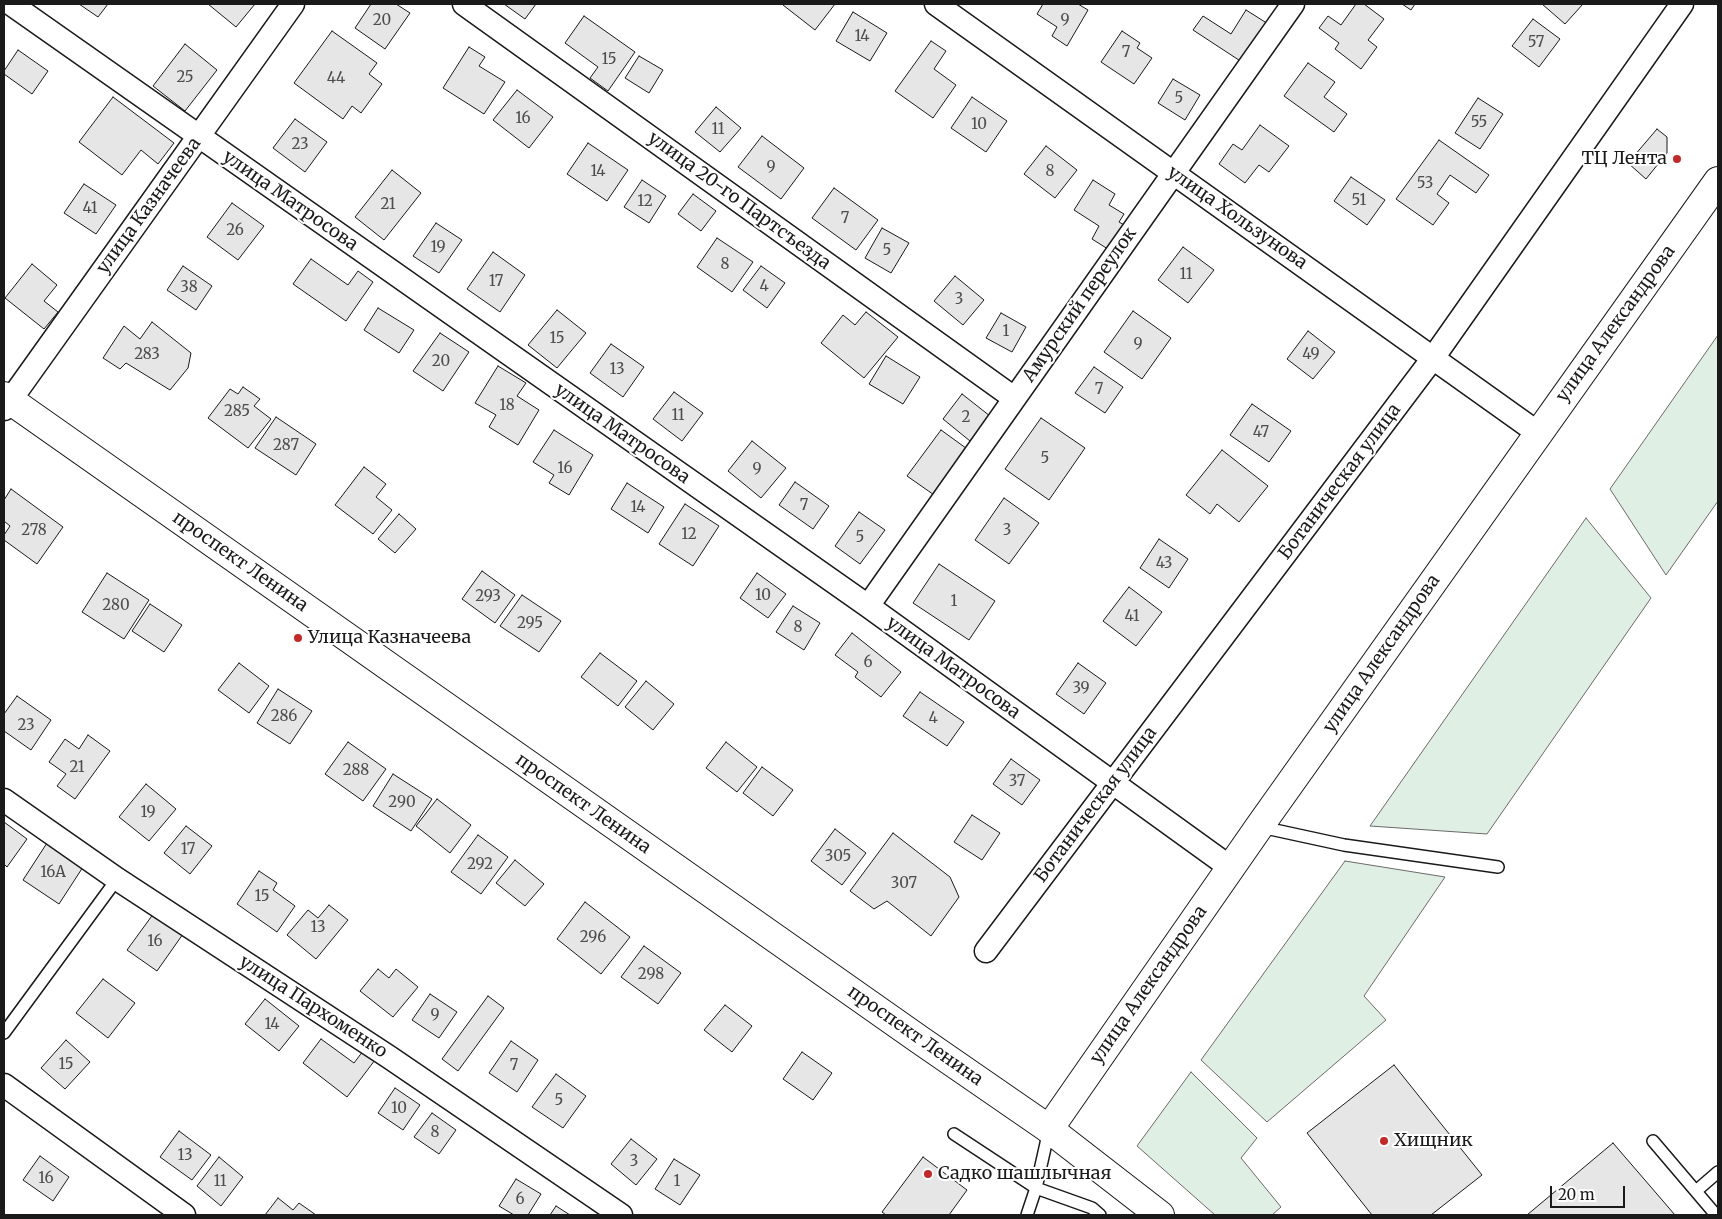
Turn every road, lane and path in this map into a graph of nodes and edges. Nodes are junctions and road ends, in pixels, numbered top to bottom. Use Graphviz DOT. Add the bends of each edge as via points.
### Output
graph roads {
  1 [pos="11,4"];
  2 [pos="293,4"];
  3 [pos="464,4"];
  4 [pos="936,4"];
  5 [pos="1293,4"];
  6 [pos="1682,4"];
  7 [pos="198,137"];
  8 [pos="1174,173"];
  9 [pos="1718,181"];
  10 [pos="1433,358"];
  11 [pos="1014,398"];
  12 [pos="5,402"];
  13 [pos="1538,433"];
  14 [pos="868,606"];
  15 [pos="1112,783"];
  16 [pos="4,800"];
  17 [pos="1259,827"];
  18 [pos="1498,867"];
  19 [pos="1230,868"];
  20 [pos="117,879"];
  21 [pos="986,951"];
  22 [pos="4,1033"];
  23 [pos="4,1085"];
  24 [pos="1049,1128"];
  25 [pos="954,1134"];
  26 [pos="1653,1141"];
  27 [pos="1718,1172"];
  28 [pos="1036,1188"];
  29 [pos="1696,1191"];
  30 [pos="184,1215"];
  31 [pos="621,1215"];
  32 [pos="1027,1215"];
  33 [pos="1100,1215"];
  34 [pos="1160,1215"];
  35 [pos="1716,1215"];
  1 -- 7 [label="street, улица Матросова"];
  2 -- 7 [label="street, улица Казначеева"];
  3 -- 11 [label="street, улица 20-го Партсъезда"];
  4 -- 8 [label="street, улица Хользунова"];
  5 -- 8 [label="street, Амурский переулок"];
  6 -- 10 [label="street, Ботаническая улица"];
  7 -- 12 [label="street, улица Казначеева"];
  7 -- 14 [label="street, улица Матросова"];
  8 -- 10 [label="street, улица Хользунова"];
  8 -- 11 [label="street, Амурский переулок"];
  9 -- 13 [label="main road, улица Александрова"];
  10 -- 13 [label="street, улица Хользунова"];
  10 -- 15 [label="street, Ботаническая улица"];
  11 -- 14 [label="street, Амурский переулок"];
  12 -- 24 [label="main road, проспект Ленина"];
  13 -- 17 [label="main road, улица Александрова"];
  14 -- 15 [label="street, улица Матросова"];
  15 -- 19 [label="street, улица Матросова"];
  15 -- 21 [label="street, Ботаническая улица"];
  16 -- 20 [label="street, улица Пархоменко"];
  17 -- 18 [label="lane" via="1344,844"];
  17 -- 19 [label="main road, улица Александрова"];
  19 -- 24 [label="main road, улица Александрова"];
  20 -- 22 [label="lane"];
  20 -- 31 [label="street, улица Пархоменко" via="389,1057"];
  23 -- 30 [label="street"];
  24 -- 28 [label="lane"];
  24 -- 34 [label="main road, проспект Ленина"];
  25 -- 28 [label="lane"];
  26 -- 29 [label="lane"];
  27 -- 29 [label="lane"];
  28 -- 32 [label="lane"];
  28 -- 33 [label="lane" via="1092,1208"];
  29 -- 35 [label="lane"];
}
